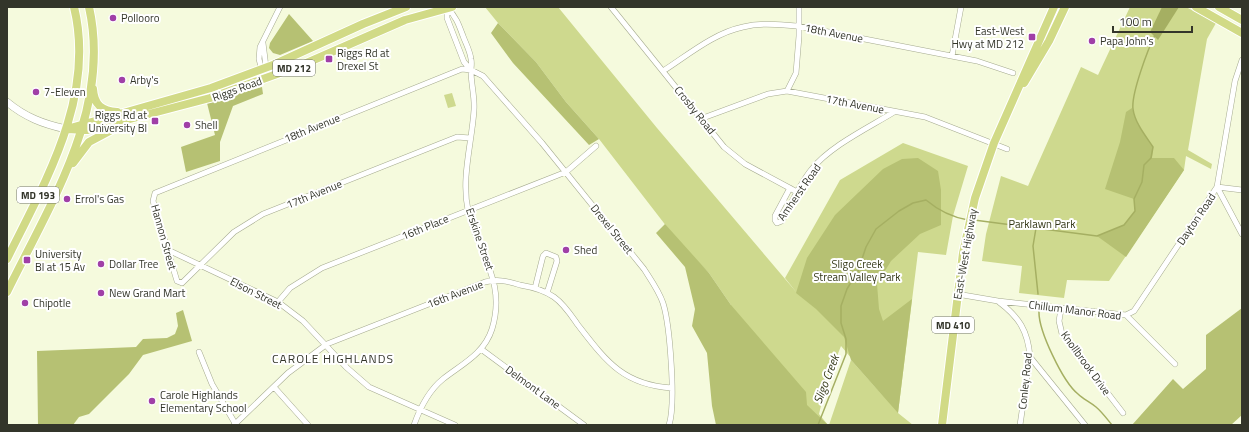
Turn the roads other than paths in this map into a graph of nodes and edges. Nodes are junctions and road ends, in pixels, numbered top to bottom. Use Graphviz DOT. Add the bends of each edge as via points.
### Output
graph roads {
  1 [pos="74,7"];
  2 [pos="89,7"];
  3 [pos="280,7"];
  4 [pos="406,7"];
  5 [pos="448,7"];
  6 [pos="611,7"];
  7 [pos="799,7"];
  8 [pos="961,7"];
  9 [pos="1054,7"];
  10 [pos="1065,7"];
  11 [pos="1196,7"];
  12 [pos="1219,7"];
  13 [pos="1242,20"];
  14 [pos="798,26"];
  15 [pos="1242,34"];
  16 [pos="952,56"];
  17 [pos="1242,60"];
  18 [pos="263,68"];
  19 [pos="471,70"];
  20 [pos="663,71"];
  21 [pos="1013,73"];
  22 [pos="267,78"];
  23 [pos="92,80"];
  24 [pos="787,91"];
  25 [pos="1018,92"];
  26 [pos="7,102"];
  27 [pos="894,112"];
  28 [pos="122,113"];
  29 [pos="703,118"];
  30 [pos="132,120"];
  31 [pos="84,123"];
  32 [pos="66,129"];
  33 [pos="81,131"];
  34 [pos="470,138"];
  35 [pos="994,143"];
  36 [pos="596,146"];
  37 [pos="1007,149"];
  38 [pos="566,172"];
  39 [pos="62,178"];
  40 [pos="1217,187"];
  41 [pos="790,188"];
  42 [pos="1242,190"];
  43 [pos="797,192"];
  44 [pos="155,193"];
  45 [pos="468,210"];
  46 [pos="1242,234"];
  47 [pos="168,250"];
  48 [pos="7,260"];
  49 [pos="200,265"];
  50 [pos="494,280"];
  51 [pos="177,281"];
  52 [pos="535,288"];
  53 [pos="7,292"];
  54 [pos="547,293"];
  55 [pos="957,294"];
  56 [pos="998,301"];
  57 [pos="278,302"];
  58 [pos="1061,309"];
  59 [pos="1126,315"];
  60 [pos="327,344"];
  61 [pos="481,349"];
  62 [pos="199,352"];
  63 [pos="1030,357"];
  64 [pos="1174,364"];
  65 [pos="274,387"];
  66 [pos="672,388"];
  67 [pos="420,410"];
  68 [pos="1123,413"];
  69 [pos="235,425"];
  70 [pos="308,425"];
  71 [pos="414,425"];
  72 [pos="455,425"];
  73 [pos="584,425"];
  74 [pos="669,425"];
  75 [pos="942,425"];
  76 [pos="1020,425"];
  77 [pos="1084,425"];
  1 -- 32 [label="main road, MD 193" via="79,37 79,67 75,97"];
  2 -- 23 [label="main road, MD 193" via="94,40"];
  3 -- 18 [label="street" via="263,43"];
  4 -- 18 [label="main road, Riggs Road / MD 212"];
  5 -- 19 [label="street, Drexel Street" via="447,18 464,62"];
  5 -- 19 [label="street" via="456,16 472,60"];
  5 -- 22 [label="main road, Riggs Road / MD 212" via="405,20"];
  6 -- 20 [label="street, Crosby Road"];
  7 -- 14 [label="street"];
  8 -- 16 [label="street"];
  9 -- 25 [label="main road, East-West Highway / MD 410"];
  10 -- 25 [label="main road, East-West Highway / MD 410"];
  11 -- 15 [label="main road"];
  12 -- 13 [label="main road"];
  14 -- 16 [label="street, 18th Avenue"];
  14 -- 20 [label="street, 18th Avenue" via="770,24 736,29 718,36"];
  14 -- 24 [label="street" via="796,73"];
  16 -- 21 [label="street, 18th Avenue" via="983,62"];
  17 -- 40 [label="street, Dayton Road" via="1235,81"];
  18 -- 22 [label="street"];
  18 -- 28 [label="main road, Riggs Road / MD 212" via="211,88"];
  19 -- 34 [label="street, Erskine Street" via="474,104"];
  19 -- 38 [label="street, Drexel Street" via="483,76"];
  19 -- 44 [label="street, 18th Avenue" via="462,69"];
  20 -- 29 [label="street, Crosby Road"];
  22 -- 30 [label="main road, Riggs Road / MD 212" via="210,98"];
  23 -- 28 [label="main road" via="94,97 99,106 107,111"];
  23 -- 31 [label="main road, MD 193"];
  24 -- 27 [label="street, 17th Avenue"];
  24 -- 29 [label="street, 17th Avenue" via="768,94"];
  25 -- 35 [label="main road, East-West Highway / MD 410"];
  26 -- 32 [label="main road, Riggs Road / MD 212" via="37,122"];
  27 -- 35 [label="street, 17th Avenue" via="936,120"];
  27 -- 43 [label="street, Amherst Road" via="835,149 818,163"];
  28 -- 31 [label="main road, Riggs Road / MD 212"];
  29 -- 41 [label="street, Crosby Road" via="731,153"];
  30 -- 33 [label="main road, Riggs Road / MD 212"];
  30 -- 39 [label="main road" via="89,142"];
  31 -- 32 [label="main road, Riggs Road / MD 212"];
  31 -- 33 [label="main road, MD 193"];
  32 -- 33 [label="main road, Riggs Road / MD 212"];
  32 -- 48 [label="main road, MD 193"];
  33 -- 39 [label="main road, MD 193"];
  34 -- 45 [label="street, Erskine Street"];
  34 -- 49 [label="street, 17th Avenue" via="457,137 263,214 234,232"];
  35 -- 37 [label="street, 17th Avenue"];
  35 -- 55 [label="main road, East-West Highway / MD 410" via="968,226"];
  36 -- 38 [label="street, 16th Place"];
  38 -- 45 [label="street, 16th Place"];
  38 -- 66 [label="street, Drexel Street" via="644,269 660,295 666,313"];
  39 -- 53 [label="main road, MD 193"];
  40 -- 42 [label="street"];
  40 -- 46 [label="street"];
  40 -- 59 [label="street, Dayton Road" via="1134,311"];
  41 -- 43 [label="street, Crosby Road"];
  41 -- 43 [label="street, Amherst Road" via="775,216 776,222 782,221"];
  44 -- 47 [label="street, Hannon Street" via="153,201"];
  45 -- 50 [label="street, Erskine Street"];
  45 -- 57 [label="street, 16th Place" via="322,268 290,288"];
  47 -- 49 [label="street, Elson Street"];
  47 -- 51 [label="street, Hannon Street"];
  49 -- 51 [label="street, 17th Avenue" via="182,283"];
  49 -- 57 [label="street, Elson Street"];
  50 -- 52 [label="street, 16th Avenue"];
  50 -- 60 [label="street, 16th Avenue"];
  50 -- 61 [label="street, Erskine Street" via="495,319 488,339"];
  52 -- 54 [label="street, 16th Avenue"];
  52 -- 54 [label="street" via="543,256 550,253 557,261"];
  54 -- 66 [label="street, 16th Avenue" via="560,302 599,352 617,370 646,384"];
  55 -- 56 [label="street, Chillum Manor Road"];
  55 -- 75 [label="main road, East-West Highway / MD 410"];
  56 -- 58 [label="street, Chillum Manor Road"];
  56 -- 63 [label="street, Conley Road" via="1022,325 1028,340"];
  57 -- 60 [label="street, Elson Street"];
  58 -- 59 [label="street, Chillum Manor Road"];
  58 -- 68 [label="street, Knollbrook Drive" via="1059,321 1062,334"];
  59 -- 64 [label="street, Chillum Manor Road"];
  60 -- 65 [label="street, 16th Avenue"];
  60 -- 67 [label="street, Elson Street" via="346,367 369,387"];
  61 -- 67 [label="street, Erskine Street" via="442,380"];
  61 -- 73 [label="street, Delmont Lane"];
  62 -- 69 [label="street" via="212,384"];
  63 -- 76 [label="street, Conley Road"];
  63 -- 77 [label="street"];
  65 -- 69 [label="street, 16th Avenue"];
  65 -- 70 [label="street"];
  66 -- 74 [label="street, Drexel Street"];
  67 -- 71 [label="street, Erskine Street"];
  67 -- 72 [label="street, Elson Street"];
}
